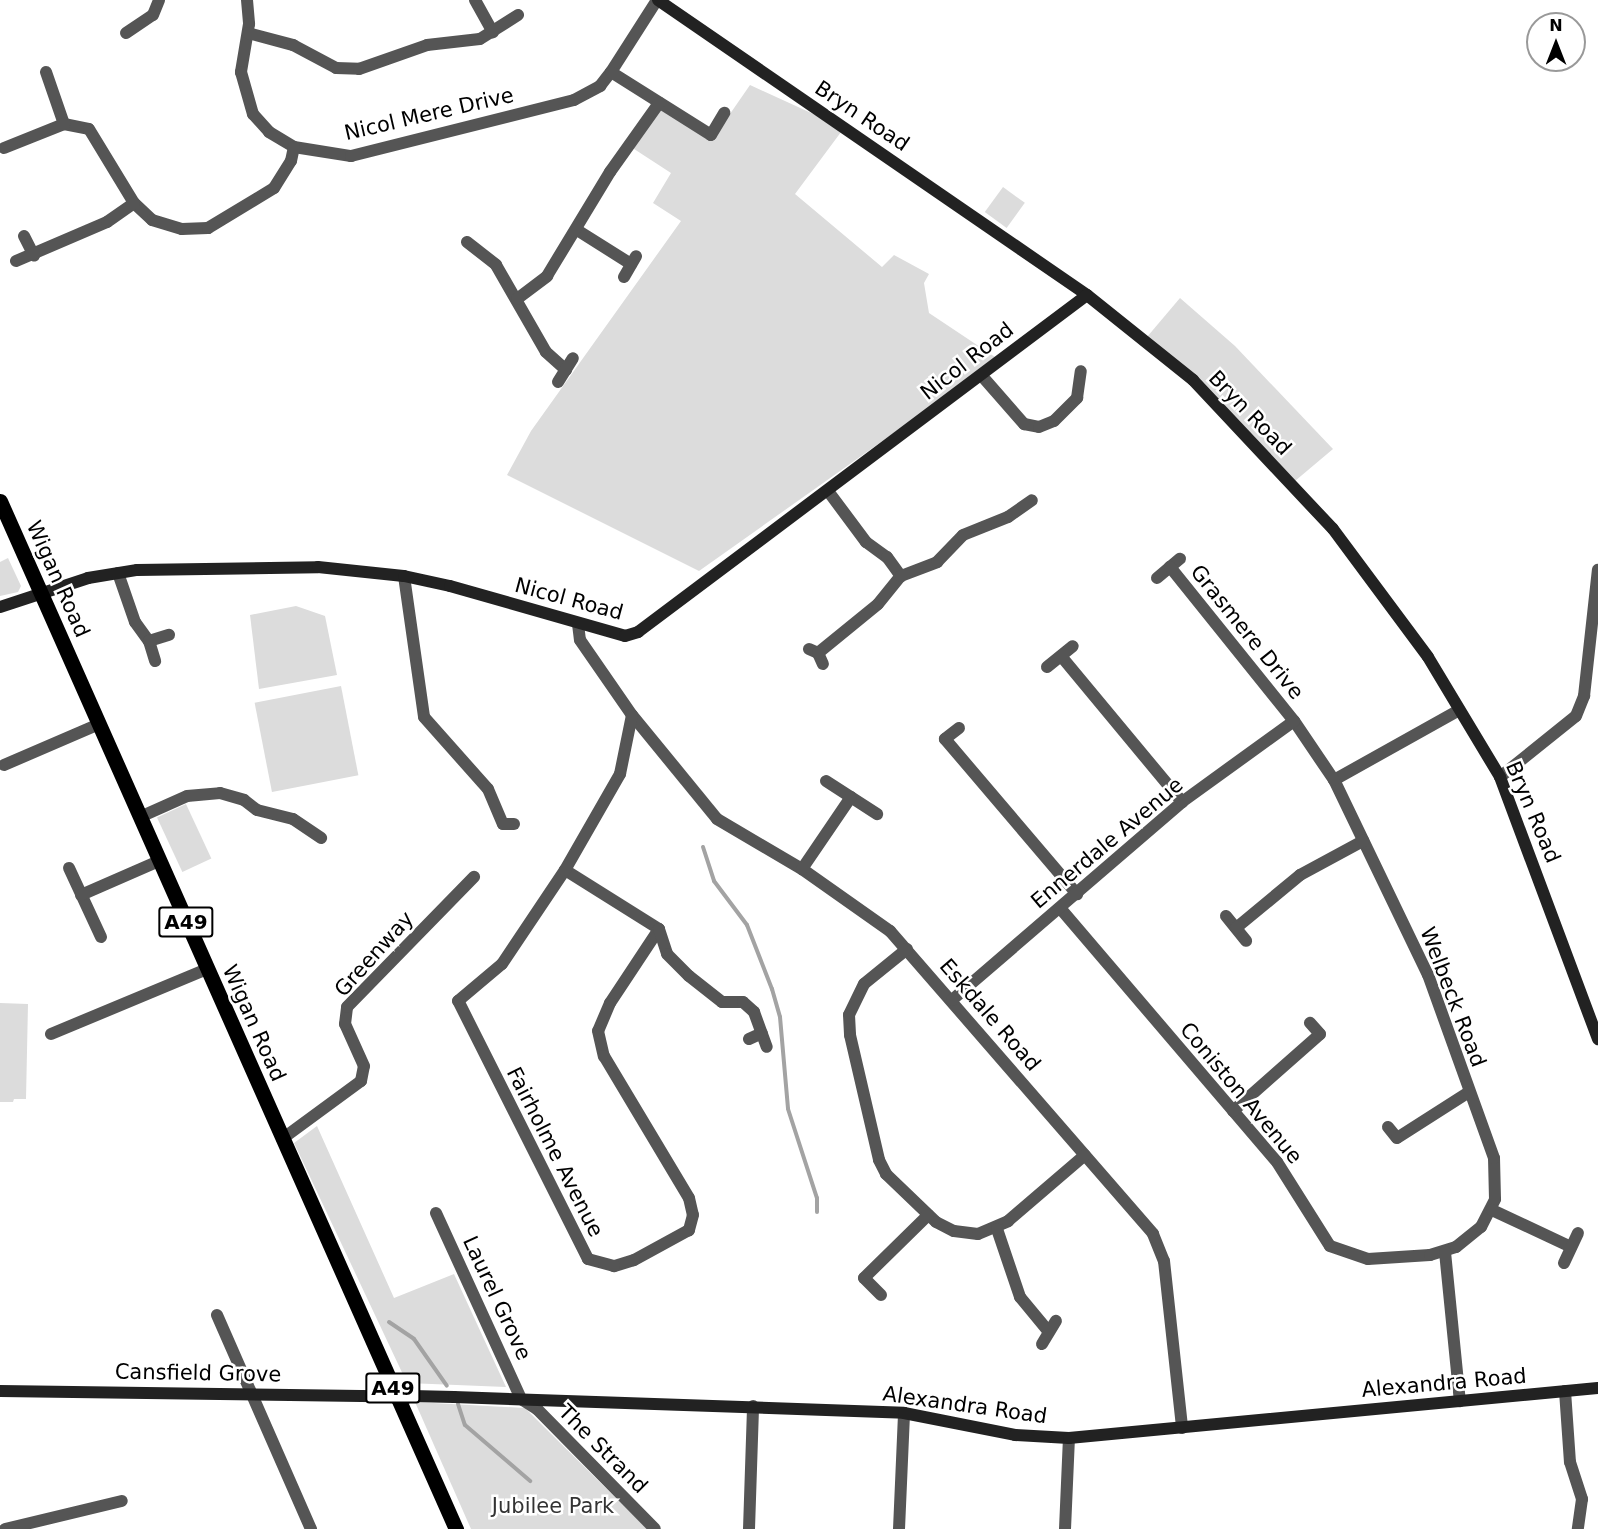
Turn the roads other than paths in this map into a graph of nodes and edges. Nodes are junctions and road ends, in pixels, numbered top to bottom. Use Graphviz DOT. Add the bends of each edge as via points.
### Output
graph roads {
  1 [pos="159,0"];
  2 [pos="247,0"];
  3 [pos="475,0"];
  4 [pos="657,0"];
  5 [pos="518,15"];
  6 [pos="493,32"];
  7 [pos="126,33"];
  8 [pos="248,33"];
  9 [pos="46,72"];
  10 [pos="611,72"];
  11 [pos="659,103"];
  12 [pos="724,113"];
  13 [pos="64,124"];
  14 [pos="294,147"];
  15 [pos="4,148"];
  16 [pos="134,203"];
  17 [pos="577,230"];
  18 [pos="24,236"];
  19 [pos="467,242"];
  20 [pos="34,256"];
  21 [pos="16,261"];
  22 [pos="624,277"];
  23 [pos="1087,295"];
  24 [pos="517,299"];
  25 [pos="573,358"];
  26 [pos="566,370"];
  27 [pos="1080,371"];
  28 [pos="982,375"];
  29 [pos="558,382"];
  30 [pos="828,491"];
  31 [pos="1033,499"];
  32 [pos="0,501"];
  33 [pos="1598,570"];
  34 [pos="118,573"];
  35 [pos="404,576"];
  36 [pos="901,576"];
  37 [pos="1157,578"];
  38 [pos="43,596"];
  39 [pos="0,607"];
  40 [pos="578,624"];
  41 [pos="169,635"];
  42 [pos="149,641"];
  43 [pos="1073,646"];
  44 [pos="817,655"];
  45 [pos="1061,656"];
  46 [pos="155,661"];
  47 [pos="1047,668"];
  48 [pos="1460,710"];
  49 [pos="632,715"];
  50 [pos="1294,721"];
  51 [pos="99,724"];
  52 [pos="959,728"];
  53 [pos="4,765"];
  54 [pos="1500,777"];
  55 [pos="1334,780"];
  56 [pos="826,781"];
  57 [pos="850,797"];
  58 [pos="1182,802"];
  59 [pos="877,814"];
  60 [pos="140,817"];
  61 [pos="514,824"];
  62 [pos="321,838"];
  63 [pos="1363,841"];
  64 [pos="159,861"];
  65 [pos="69,868"];
  66 [pos="802,869"];
  67 [pos="565,870"];
  68 [pos="474,877"];
  69 [pos="1077,894"];
  70 [pos="81,895"];
  71 [pos="1060,908"];
  72 [pos="1226,916"];
  73 [pos="1236,928"];
  74 [pos="659,929"];
  75 [pos="101,937"];
  76 [pos="1246,941"];
  77 [pos="908,948"];
  78 [pos="207,969"];
  79 [pos="952,1000"];
  80 [pos="1310,1023"];
  81 [pos="51,1034"];
  82 [pos="762,1034"];
  83 [pos="749,1039"];
  84 [pos="1598,1039"];
  85 [pos="767,1047"];
  86 [pos="1469,1092"];
  87 [pos="1233,1111"];
  88 [pos="1388,1127"];
  89 [pos="282,1139"];
  90 [pos="1085,1155"];
  91 [pos="1492,1209"];
  92 [pos="436,1213"];
  93 [pos="928,1215"];
  94 [pos="997,1229"];
  95 [pos="1578,1233"];
  96 [pos="1571,1247"];
  97 [pos="1445,1252"];
  98 [pos="1564,1263"];
  99 [pos="881,1295"];
  100 [pos="217,1315"];
  101 [pos="1056,1321"];
  102 [pos="1049,1332"];
  103 [pos="1042,1344"];
  104 [pos="1598,1388"];
  105 [pos="0,1391"];
  106 [pos="1565,1391"];
  107 [pos="253,1394"];
  108 [pos="396,1396"];
  109 [pos="522,1399"];
  110 [pos="1460,1401"];
  111 [pos="753,1406"];
  112 [pos="904,1413"];
  113 [pos="1182,1428"];
  114 [pos="1069,1438"];
  115 [pos="122,1501"];
  116 [pos="5,1529"];
  117 [pos="311,1529"];
  118 [pos="456,1529"];
  119 [pos="655,1529"];
  120 [pos="749,1529"];
  121 [pos="899,1529"];
  122 [pos="1065,1529"];
  123 [pos="1578,1529"];
  1 -- 7 [label="street" via="153,15"];
  2 -- 8 [label="street, Nicol Mere Drive"];
  3 -- 6 [label="street"];
  4 -- 10 [label="street, Nicol Mere Drive"];
  4 -- 23 [label="street, Bryn Road"];
  5 -- 6 [label="street"];
  6 -- 8 [label="street" via="470,42 427,45 371,66 347,70 322,62 293,45"];
  8 -- 14 [label="street, Nicol Mere Drive" via="241,72 248,104 269,132"];
  9 -- 13 [label="street"];
  10 -- 11 [label="street"];
  10 -- 14 [label="street, Nicol Mere Drive" via="600,86 574,100 351,156"];
  11 -- 12 [label="street" via="711,135"];
  11 -- 17 [label="street" via="610,172"];
  13 -- 15 [label="street"];
  13 -- 16 [label="street" via="89,129"];
  14 -- 16 [label="street" via="280,183 208,228 182,229 152,219"];
  16 -- 20 [label="street" via="106,222"];
  17 -- 22 [label="street" via="634,260"];
  17 -- 24 [label="street" via="547,276"];
  18 -- 20 [label="street"];
  19 -- 24 [label="street" via="492,261"];
  20 -- 21 [label="street"];
  23 -- 28 [label="street, Nicol Road"];
  23 -- 48 [label="street, Bryn Road" via="1193,380 1333,529 1428,657"];
  24 -- 26 [label="street" via="546,352"];
  25 -- 26 [label="street"];
  26 -- 29 [label="street"];
  27 -- 28 [label="street" via="1077,398 1054,421 1039,427 1024,424"];
  28 -- 30 [label="street, Nicol Road"];
  30 -- 36 [label="street" via="866,542 887,557"];
  30 -- 40 [label="street, Nicol Road" via="638,632 618,635"];
  31 -- 36 [label="street" via="1008,518 963,535 937,562"];
  32 -- 38 [label="main road, Wigan Road / A49"];
  33 -- 54 [label="street" via="1584,696 1576,716"];
  34 -- 35 [label="street, Nicol Road" via="231,566 318,567"];
  34 -- 38 [label="street, Nicol Road" via="88,578"];
  34 -- 42 [label="street" via="135,622"];
  35 -- 40 [label="street, Nicol Road"];
  35 -- 61 [label="street" via="424,717 488,789 503,824"];
  36 -- 44 [label="street" via="878,604"];
  37 -- 50 [label="street, Grasmere Drive" via="1175,563"];
  38 -- 39 [label="street, Nicol Road"];
  38 -- 51 [label="main road, Wigan Road / A49"];
  40 -- 49 [label="street, Eskdale Road" via="580,640"];
  41 -- 42 [label="street"];
  42 -- 46 [label="street"];
  43 -- 45 [label="street"];
  45 -- 47 [label="street"];
  45 -- 58 [label="street"];
  48 -- 54 [label="street, Bryn Road"];
  48 -- 55 [label="street"];
  49 -- 66 [label="street, Eskdale Road" via="717,819"];
  49 -- 67 [label="street, Fairholme Avenue" via="620,774"];
  50 -- 55 [label="street, Welbeck Road"];
  50 -- 58 [label="street, Ennerdale Avenue"];
  51 -- 53 [label="street"];
  51 -- 60 [label="main road, Wigan Road / A49"];
  52 -- 69 [label="street" via="945,739"];
  54 -- 84 [label="street, Bryn Road"];
  55 -- 63 [label="street, Welbeck Road"];
  56 -- 57 [label="street"];
  57 -- 59 [label="street"];
  57 -- 66 [label="street"];
  58 -- 69 [label="street, Ennerdale Avenue"];
  60 -- 62 [label="street" via="187,796 220,793 244,800 257,810 293,819"];
  60 -- 64 [label="main road, Wigan Road / A49"];
  63 -- 73 [label="street" via="1300,875"];
  63 -- 86 [label="street, Welbeck Road" via="1428,975"];
  64 -- 70 [label="street"];
  64 -- 78 [label="main road, Wigan Road / A49"];
  65 -- 70 [label="street"];
  66 -- 77 [label="street, Eskdale Road"];
  67 -- 74 [label="street"];
  67 -- 74 [label="street, Fairholme Avenue" via="501,964 461,994 458,1006 588,1259 594,1263 614,1266 634,1260 689,1230 693,1215 689,1198 608,1064 598,1031 610,1003"];
  68 -- 89 [label="street, Greenway" via="346,1007 345,1024 364,1066 361,1081"];
  69 -- 71 [label="street, Ennerdale Avenue"];
  70 -- 75 [label="street"];
  71 -- 79 [label="street, Ennerdale Avenue"];
  71 -- 87 [label="street, Coniston Avenue"];
  72 -- 73 [label="street"];
  73 -- 76 [label="street"];
  74 -- 82 [label="street" via="668,954 689,976 722,1002 743,1002 754,1012"];
  77 -- 79 [label="street, Eskdale Road"];
  77 -- 93 [label="street" via="859,991 849,1023 882,1167"];
  78 -- 81 [label="street"];
  78 -- 89 [label="main road, Wigan Road / A49"];
  79 -- 90 [label="street, Eskdale Road"];
  80 -- 87 [label="street" via="1320,1034"];
  82 -- 83 [label="street"];
  82 -- 85 [label="street"];
  86 -- 88 [label="street" via="1398,1138"];
  86 -- 91 [label="street, Welbeck Road" via="1494,1158 1496,1189"];
  87 -- 97 [label="street, Coniston Avenue" via="1278,1162 1330,1246 1368,1259"];
  89 -- 108 [label="main road, Wigan Road / A49"];
  90 -- 94 [label="street"];
  90 -- 113 [label="street, Eskdale Road" via="1161,1247"];
  91 -- 96 [label="street"];
  91 -- 97 [label="street, Welbeck Road" via="1474,1235"];
  92 -- 109 [label="street, Laurel Grove"];
  93 -- 94 [label="street" via="961,1233"];
  93 -- 99 [label="street" via="864,1278"];
  94 -- 102 [label="street" via="1020,1297"];
  95 -- 96 [label="street"];
  96 -- 98 [label="street"];
  97 -- 110 [label="street"];
  100 -- 107 [label="street"];
  101 -- 102 [label="street"];
  102 -- 103 [label="street"];
  104 -- 106 [label="street, Alexandra Road"];
  105 -- 107 [label="street, Cansfield Grove"];
  106 -- 110 [label="street, Alexandra Road"];
  106 -- 123 [label="street" via="1570,1462 1582,1499"];
  107 -- 108 [label="street, Cansfield Grove"];
  107 -- 117 [label="street"];
  108 -- 109 [label="street, Alexandra Road"];
  108 -- 118 [label="main road, Wigan Road / A49"];
  109 -- 111 [label="street, Alexandra Road"];
  109 -- 119 [label="street, The Strand" via="537,1409"];
  110 -- 113 [label="street, Alexandra Road"];
  111 -- 112 [label="street, Alexandra Road"];
  111 -- 120 [label="street"];
  112 -- 114 [label="street, Alexandra Road" via="1015,1435"];
  112 -- 121 [label="street"];
  113 -- 114 [label="street, Alexandra Road"];
  114 -- 122 [label="street"];
  115 -- 116 [label="street"];
}
